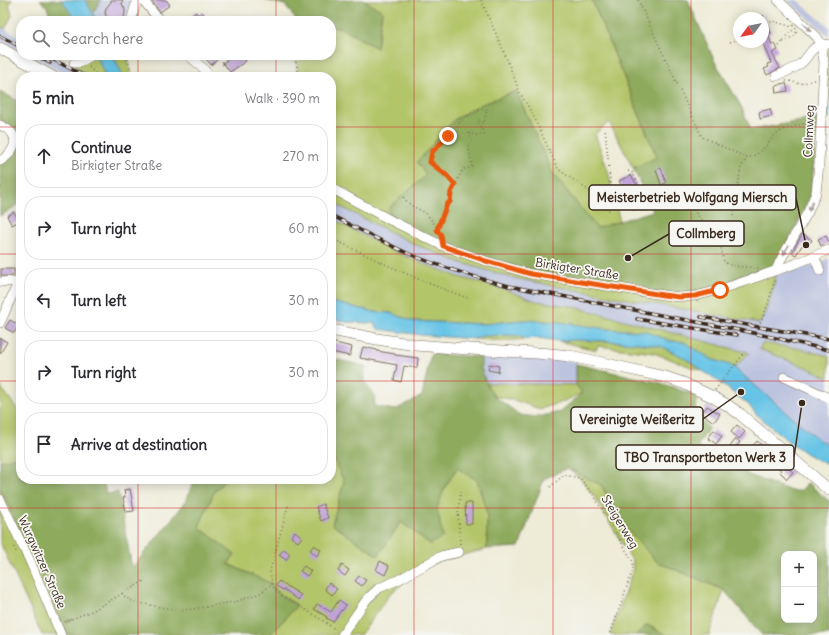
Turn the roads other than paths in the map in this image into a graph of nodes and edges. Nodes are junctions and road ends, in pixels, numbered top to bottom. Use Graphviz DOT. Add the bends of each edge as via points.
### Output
graph roads {
  1 [pos="137,0"];
  2 [pos="143,0"];
  3 [pos="778,0"];
  4 [pos="132,16"];
  5 [pos="156,16"];
  6 [pos="825,44"];
  7 [pos="0,48"];
  8 [pos="16,57"];
  9 [pos="22,60"];
  10 [pos="84,60"];
  11 [pos="194,60"];
  12 [pos="74,63"];
  13 [pos="44,72"];
  14 [pos="206,72"];
  15 [pos="776,76"];
  16 [pos="0,125"];
  17 [pos="0,161"];
  18 [pos="336,191"];
  19 [pos="829,250"];
  20 [pos="814,256"];
  21 [pos="776,270"];
  22 [pos="820,271"];
  23 [pos="16,281"];
  24 [pos="0,282"];
  25 [pos="16,289"];
  26 [pos="0,323"];
  27 [pos="336,331"];
  28 [pos="784,376"];
  29 [pos="829,398"];
  30 [pos="829,490"];
  31 [pos="0,499"];
  32 [pos="459,552"];
  33 [pos="62,635"];
  34 [pos="343,635"];
  1 -- 4 [label="street"];
  2 -- 5 [label="street"];
  3 -- 6 [label="street, one-way"];
  6 -- 15 [label="street" via="813,48 798,66"];
  6 -- 21 [label="street, Collmweg, one-way" via="816,193"];
  7 -- 8 [label="main road"];
  9 -- 13 [label="main road"];
  10 -- 12 [label="street"];
  11 -- 14 [label="street"];
  16 -- 17 [label="street" via="11,132 15,143 10,154"];
  18 -- 21 [label="street, Birkigter Straße" via="443,246 531,274 679,297 720,290"];
  19 -- 20 [label="street, Birkigter Straße"];
  20 -- 21 [label="street, Birkigter Straße"];
  20 -- 22 [label="street"];
  23 -- 24 [label="street"];
  25 -- 26 [label="street"];
  27 -- 30 [label="main road" via="416,345 570,356 683,383 740,414"];
  28 -- 29 [label="street"];
  31 -- 33 [label="street, Wurgwitzer Straße"];
  32 -- 34 [label="street" via="441,556 364,597"];
}
